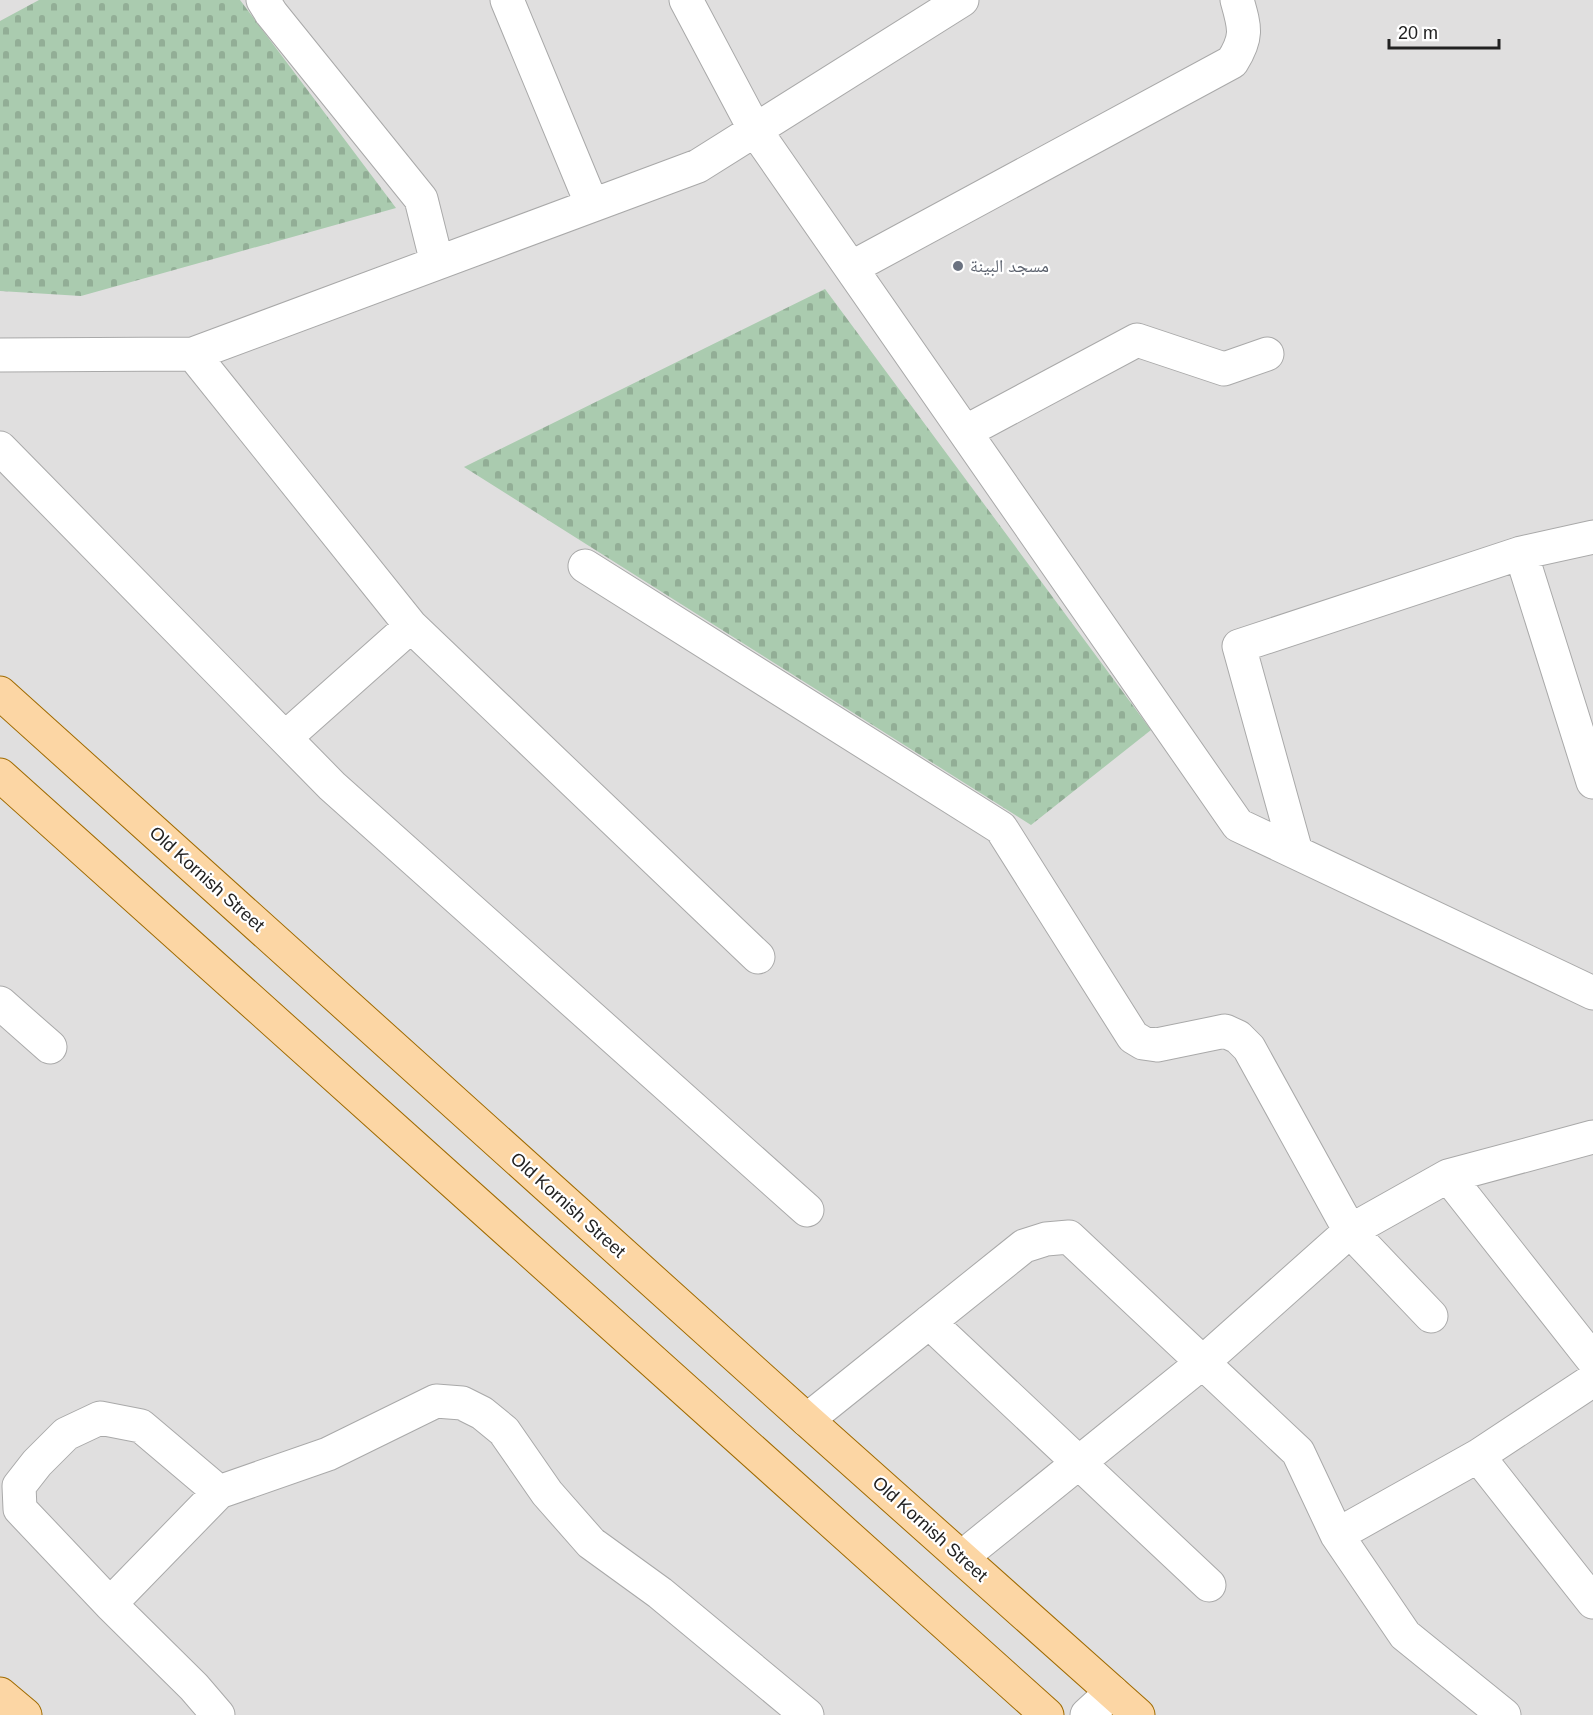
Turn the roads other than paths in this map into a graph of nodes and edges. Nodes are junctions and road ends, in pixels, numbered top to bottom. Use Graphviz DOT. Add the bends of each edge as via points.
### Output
graph roads {
  1 [pos="263,0"];
  2 [pos="507,0"];
  3 [pos="686,0"];
  4 [pos="962,0"];
  5 [pos="1237,0"];
  6 [pos="925,10"];
  7 [pos="755,130"];
  8 [pos="592,205"];
  9 [pos="437,263"];
  10 [pos="851,268"];
  11 [pos="193,354"];
  12 [pos="1267,354"];
  13 [pos="0,355"];
  14 [pos="965,432"];
  15 [pos="0,448"];
  16 [pos="1593,537"];
  17 [pos="1521,553"];
  18 [pos="585,566"];
  19 [pos="411,626"];
  20 [pos="0,693"];
  21 [pos="285,738"];
  22 [pos="0,776"];
  23 [pos="1593,782"];
  24 [pos="1296,852"];
  25 [pos="758,957"];
  26 [pos="1593,993"];
  27 [pos="0,1003"];
  28 [pos="50,1047"];
  29 [pos="1593,1137"];
  30 [pos="1448,1176"];
  31 [pos="807,1210"];
  32 [pos="1350,1231"];
  33 [pos="1431,1316"];
  34 [pos="929,1322"];
  35 [pos="1589,1350"];
  36 [pos="1202,1363"];
  37 [pos="1593,1380"];
  38 [pos="807,1420"];
  39 [pos="1478,1456"];
  40 [pos="1079,1462"];
  41 [pos="219,1492"];
  42 [pos="1337,1535"];
  43 [pos="962,1557"];
  44 [pos="1209,1585"];
  45 [pos="1593,1602"];
  46 [pos="110,1604"];
  47 [pos="1112,1692"];
  48 [pos="0,1694"];
  49 [pos="25,1715"];
  50 [pos="218,1715"];
  51 [pos="807,1715"];
  52 [pos="1047,1715"];
  53 [pos="1087,1715"];
  54 [pos="1138,1715"];
  55 [pos="1504,1715"];
  1 -- 9 [label="street" via="421,199"];
  2 -- 8 [label="street"];
  3 -- 7 [label="street"];
  4 -- 6 [label="street"];
  5 -- 10 [label="street" via="1244,26 1242,46 1232,62"];
  6 -- 7 [label="street"];
  7 -- 8 [label="street" via="698,166"];
  7 -- 10 [label="street"];
  8 -- 9 [label="street"];
  9 -- 11 [label="street"];
  10 -- 14 [label="street"];
  11 -- 13 [label="street"];
  11 -- 19 [label="street"];
  12 -- 14 [label="street" via="1224,369 1137,340"];
  14 -- 24 [label="street" via="1238,825"];
  15 -- 21 [label="street"];
  16 -- 17 [label="street"];
  17 -- 23 [label="street"];
  17 -- 24 [label="street" via="1239,646"];
  18 -- 32 [label="street" via="1001,828 1133,1037 1157,1045 1225,1031 1249,1048"];
  19 -- 21 [label="street"];
  19 -- 25 [label="street"];
  20 -- 38 [label="main road, Old Kornish Street"];
  21 -- 31 [label="street" via="332,786"];
  22 -- 52 [label="main road"];
  24 -- 26 [label="street"];
  27 -- 28 [label="street"];
  29 -- 30 [label="street"];
  30 -- 32 [label="street"];
  30 -- 35 [label="street"];
  32 -- 33 [label="street"];
  32 -- 36 [label="street"];
  34 -- 36 [label="street" via="1024,1245 1069,1237"];
  34 -- 38 [label="street"];
  34 -- 40 [label="street"];
  36 -- 40 [label="street"];
  36 -- 42 [label="street" via="1298,1452"];
  37 -- 39 [label="street"];
  38 -- 43 [label="main road, Old Kornish Street"];
  39 -- 42 [label="street"];
  39 -- 45 [label="street"];
  40 -- 43 [label="street"];
  40 -- 44 [label="street"];
  41 -- 46 [label="street"];
  41 -- 46 [label="street" via="141,1426 119,1420 100,1418 66,1434 37,1463 19,1486 20,1509"];
  41 -- 51 [label="street" via="328,1455 436,1401 462,1403 504,1431 547,1492 591,1543 660,1593"];
  42 -- 55 [label="street" via="1405,1635"];
  43 -- 47 [label="main road, Old Kornish Street"];
  46 -- 50 [label="street"];
  47 -- 53 [label="street"];
  47 -- 54 [label="main road, Old Kornish Street"];
  48 -- 49 [label="main road"];
}
